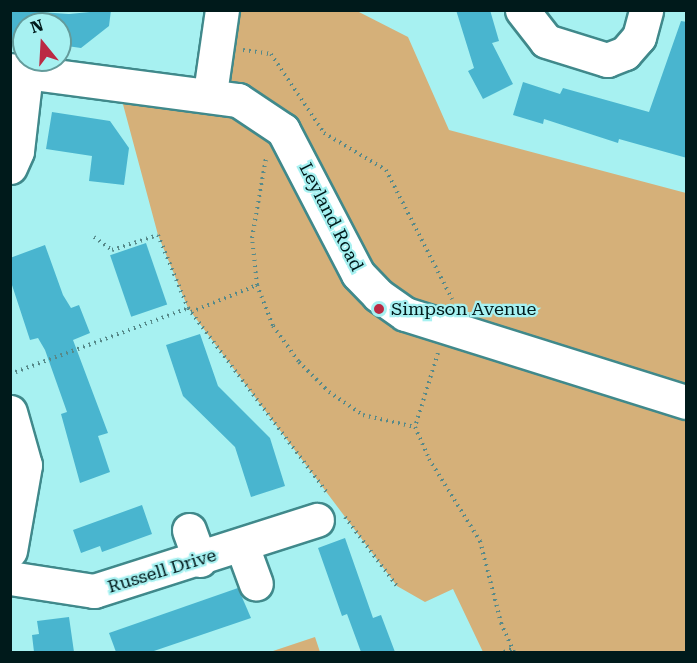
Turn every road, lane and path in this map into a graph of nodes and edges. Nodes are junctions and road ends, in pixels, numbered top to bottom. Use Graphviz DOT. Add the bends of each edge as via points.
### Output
graph roads {
  1 [pos="222,10"];
  2 [pos="522,10"];
  3 [pos="646,10"];
  4 [pos="219,46"];
  5 [pos="18,72"];
  6 [pos="27,72"];
  7 [pos="210,93"];
  8 [pos="283,130"];
  9 [pos="10,167"];
  10 [pos="94,237"];
  11 [pos="257,285"];
  12 [pos="190,310"];
  13 [pos="447,326"];
  14 [pos="10,374"];
  15 [pos="687,402"];
  16 [pos="10,412"];
  17 [pos="415,427"];
  18 [pos="329,509"];
  19 [pos="189,530"];
  20 [pos="242,546"];
  21 [pos="10,551"];
  22 [pos="200,560"];
  23 [pos="10,578"];
  24 [pos="256,585"];
  25 [pos="398,586"];
  26 [pos="513,651"];
  27 [pos="504,652"];
  1 -- 4 [label="street"];
  2 -- 3 [label="street" via="546,41 608,60 625,53 639,37"];
  4 -- 7 [label="street"];
  4 -- 13 [label="path" via="271,54 324,134 386,170 452,298"];
  5 -- 9 [label="street" via="17,151"];
  6 -- 7 [label="street, Leyland Road"];
  7 -- 8 [label="street, Leyland Road" via="238,100"];
  8 -- 11 [label="path" via="268,151 258,185 252,238"];
  8 -- 13 [label="street, Leyland Road" via="358,274 405,314"];
  10 -- 12 [label="path" via="112,250 158,235"];
  11 -- 12 [label="path"];
  11 -- 17 [label="path" via="273,326 299,362 329,392 363,415"];
  12 -- 14 [label="path"];
  12 -- 18 [label="path"];
  13 -- 15 [label="street, Leyland Road"];
  13 -- 17 [label="path"];
  16 -- 21 [label="street" via="25,465"];
  17 -- 26 [label="path" via="429,459 480,541"];
  18 -- 20 [label="street, Russell Drive"];
  18 -- 25 [label="path"];
  19 -- 22 [label="street"];
  20 -- 22 [label="street, Russell Drive"];
  20 -- 24 [label="street"];
  22 -- 23 [label="street, Russell Drive" via="94,591"];
  26 -- 27 [label="path"];
}
